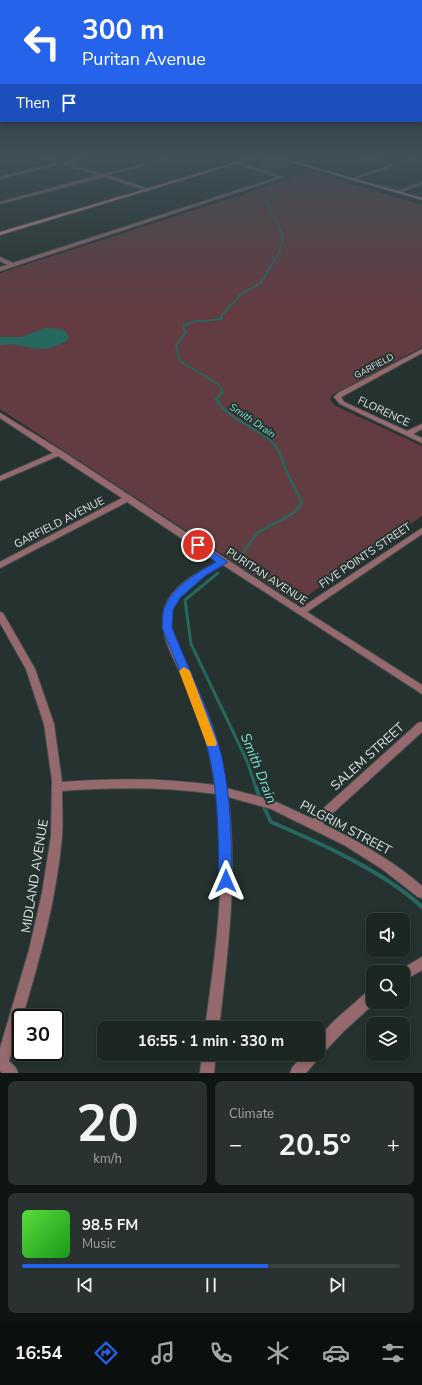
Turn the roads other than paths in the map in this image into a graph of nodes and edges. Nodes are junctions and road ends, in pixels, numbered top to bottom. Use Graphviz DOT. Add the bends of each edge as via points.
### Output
graph roads {
  1 [pos="93,206"];
  2 [pos="193,206"];
  3 [pos="0,234"];
  4 [pos="0,259"];
  5 [pos="13,265"];
  6 [pos="0,269"];
  7 [pos="422,351"];
  8 [pos="337,399"];
  9 [pos="0,415"];
  10 [pos="422,426"];
  11 [pos="408,434"];
  12 [pos="422,441"];
  13 [pos="59,452"];
  14 [pos="0,479"];
  15 [pos="128,498"];
  16 [pos="422,530"];
  17 [pos="223,562"];
  18 [pos="0,565"];
  19 [pos="301,612"];
  20 [pos="0,615"];
  21 [pos="422,690"];
  22 [pos="422,726"];
  23 [pos="58,787"];
  24 [pos="222,792"];
  25 [pos="315,825"];
  26 [pos="422,893"];
  27 [pos="422,963"];
  28 [pos="410,971"];
  29 [pos="366,1002"];
  30 [pos="213,1021"];
  31 [pos="325,1041"];
  32 [pos="208,1061"];
  33 [pos="307,1061"];
  34 [pos="3,1067"];
  35 [pos="207,1073"];
  36 [pos="297,1073"];
  1 -- 3 [label="main road"];
  2 -- 5 [label="street"];
  4 -- 5 [label="street"];
  5 -- 6 [label="street"];
  7 -- 8 [label="street, GARFIELD" via="340,394"];
  8 -- 11 [label="street, FLORENCE"];
  9 -- 13 [label="street, PURITAN AVENUE"];
  10 -- 11 [label="street"];
  11 -- 12 [label="street, FLORENCE"];
  13 -- 14 [label="street"];
  13 -- 15 [label="street, PURITAN AVENUE"];
  15 -- 17 [label="street, PURITAN AVENUE"];
  15 -- 18 [label="street, GARFIELD AVENUE"];
  16 -- 19 [label="street, FIVE POINTS STREET"];
  17 -- 19 [label="street, PURITAN AVENUE"];
  17 -- 24 [label="street" via="201,574 180,592 171,603 167,617 170,637 208,731"];
  19 -- 21 [label="street, PURITAN AVENUE"];
  20 -- 23 [label="street, MIDLAND AVENUE" via="28,660 40,688 55,748"];
  22 -- 25 [label="street, SALEM STREET"];
  23 -- 24 [label="street, PILGRIM STREET" via="137,782 201,787"];
  23 -- 34 [label="street, MIDLAND AVENUE" via="56,841 47,903"];
  24 -- 25 [label="street, PILGRIM STREET" via="269,804"];
  24 -- 30 [label="street" via="225,907"];
  25 -- 26 [label="street, PILGRIM STREET" via="374,855"];
  27 -- 28 [label="street"];
  29 -- 31 [label="street"];
  32 -- 35 [label="street"];
  33 -- 36 [label="street"];
}
